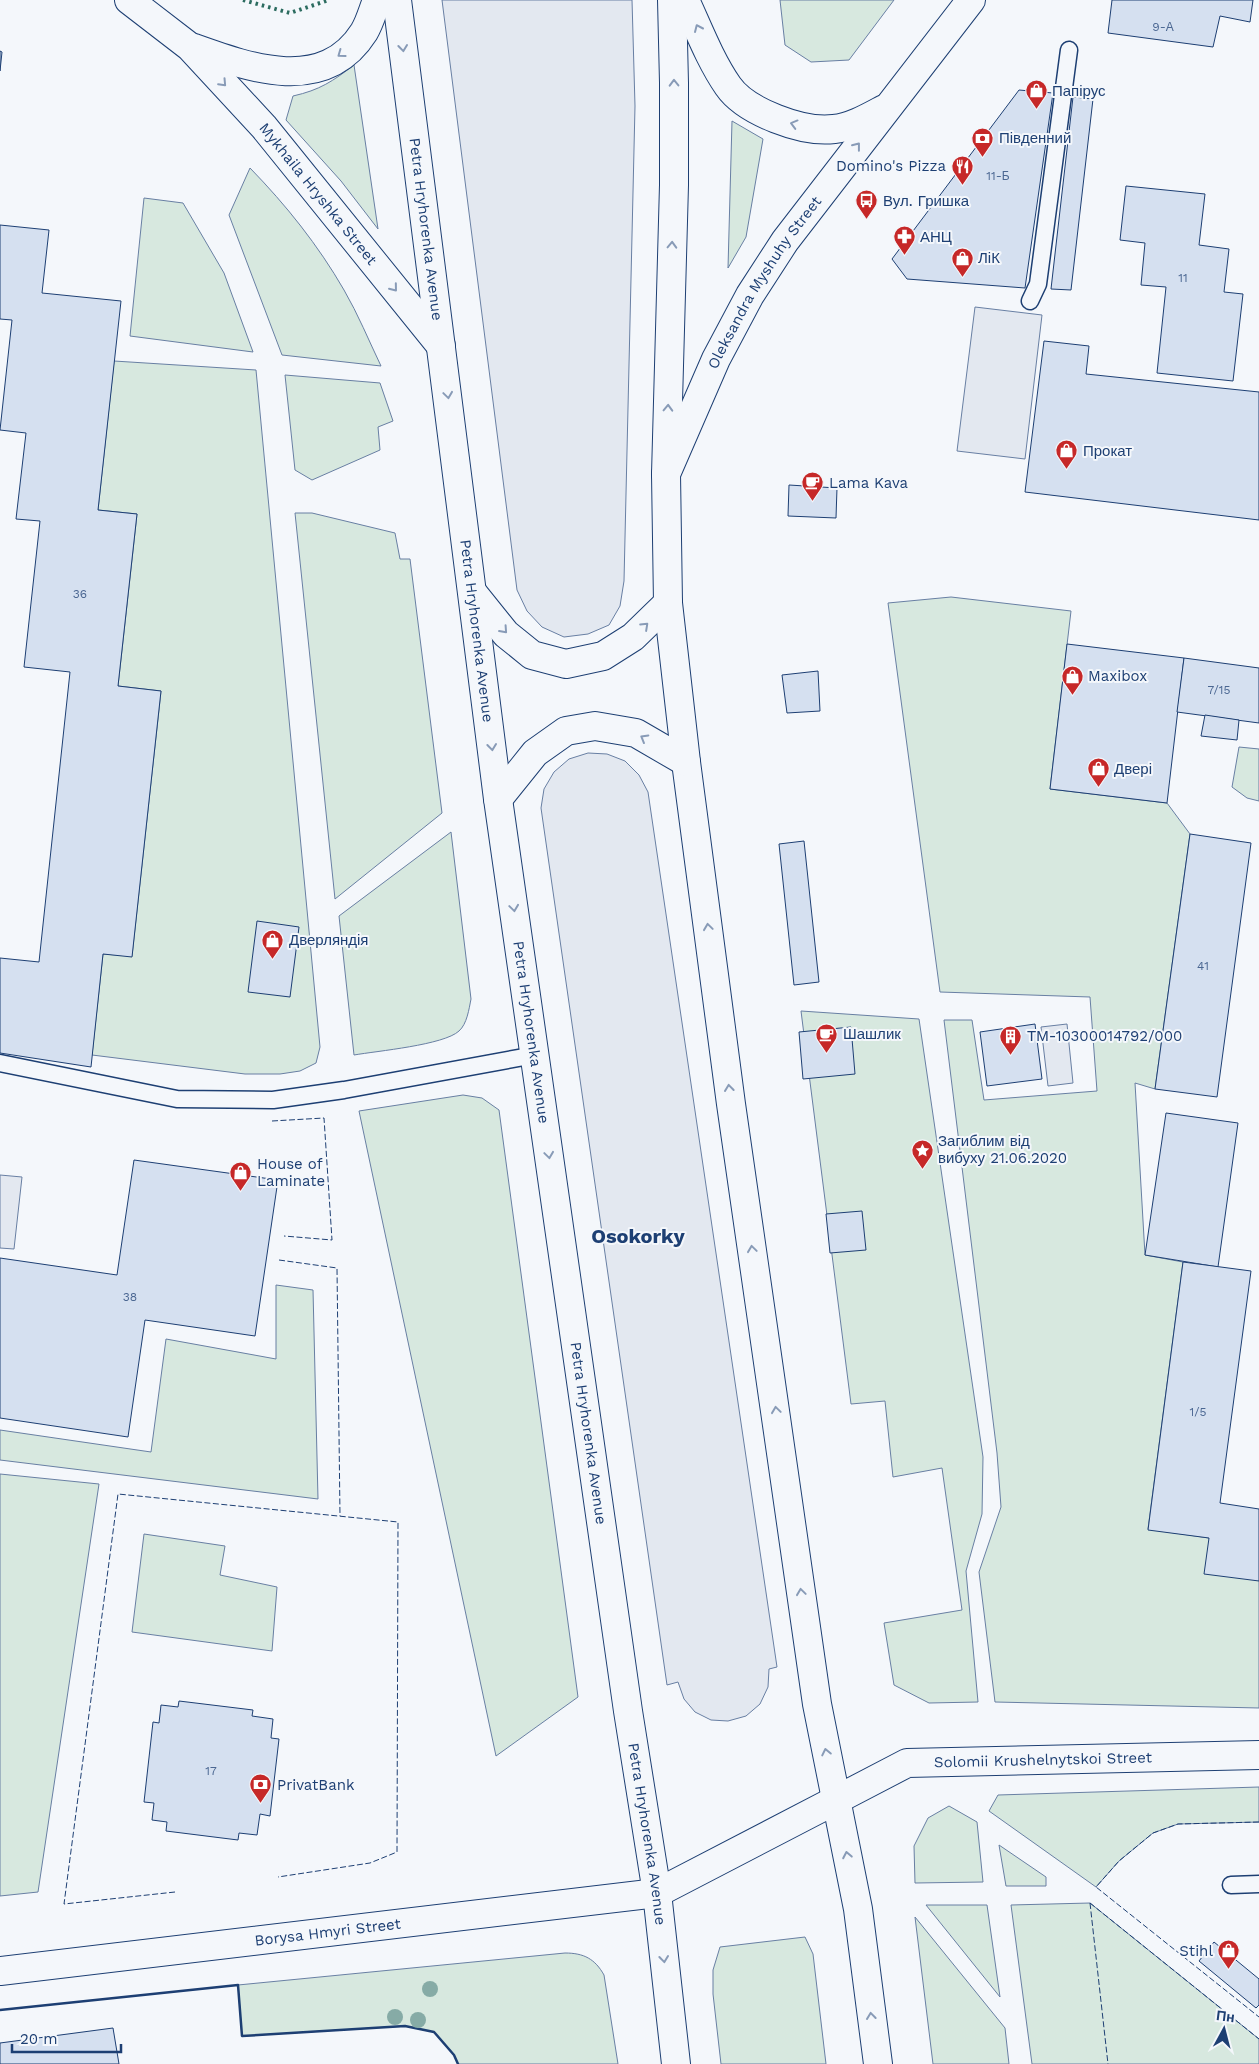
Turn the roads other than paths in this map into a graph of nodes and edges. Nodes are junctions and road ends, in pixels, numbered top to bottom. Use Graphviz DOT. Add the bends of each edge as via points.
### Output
graph roads {
  1 [pos="129,0"];
  2 [pos="377,0"];
  3 [pos="397,0"];
  4 [pos="672,0"];
  5 [pos="685,0"];
  6 [pos="971,0"];
  7 [pos="190,47"];
  8 [pos="1069,50"];
  9 [pos="889,105"];
  10 [pos="1030,301"];
  11 [pos="441,346"];
  12 [pos="666,474"];
  13 [pos="473,593"];
  14 [pos="668,603"];
  15 [pos="686,762"];
  16 [pos="498,799"];
  17 [pos="535,1056"];
  18 [pos="0,1064"];
  19 [pos="1259,1756"];
  20 [pos="836,1800"];
  21 [pos="1259,1884"];
  22 [pos="1231,1885"];
  23 [pos="656,1893"];
  24 [pos="0,1971"];
  25 [pos="676,2064"];
  26 [pos="878,2064"];
  1 -- 7 [label="street, Mykhaila Hryshka Street"];
  2 -- 7 [label="street, Mykhaila Hryshka Street, one-way" via="364,32 345,53 320,68 285,73 239,64"];
  3 -- 11 [label="street, Petra Hryhorenka Avenue, one-way"];
  12 -- 4 [label="street, one-way" via="674,176"];
  9 -- 5 [label="street, Oleksandra Myshuhy Street, one-way" via="862,120 834,129 811,128 750,108 728,87"];
  6 -- 9 [label="street, Oleksandra Myshuhy Street"];
  7 -- 11 [label="street, Mykhaila Hryshka Street, one-way" via="264,127"];
  8 -- 10 [label="lane" via="1038,284"];
  12 -- 9 [label="street, Oleksandra Myshuhy Street, one-way" via="716,359 750,295 785,240"];
  11 -- 13 [label="street, Petra Hryhorenka Avenue, one-way"];
  12 -- 14 [label="street"];
  13 -- 14 [label="street, one-way" via="506,634 532,655 566,664 603,656 633,637"];
  13 -- 16 [label="street, Petra Hryhorenka Avenue, one-way"];
  14 -- 15 [label="street"];
  15 -- 16 [label="street, one-way" via="636,733 595,726 566,731 534,753"];
  20 -- 15 [label="street, one-way" via="816,1704"];
  16 -- 17 [label="street, Petra Hryhorenka Avenue, one-way"];
  17 -- 18 [label="lane" via="273,1100 177,1099"];
  17 -- 23 [label="street, Petra Hryhorenka Avenue, one-way"];
  19 -- 20 [label="street, Solomii Krushelnytskoi Street" via="907,1763"];
  20 -- 23 [label="street, Solomii Krushelnytskoi Street"];
  26 -- 20 [label="street, one-way" via="858,1909"];
  21 -- 22 [label="lane"];
  23 -- 24 [label="street, Borysa Hmyri Street"];
  23 -- 25 [label="street, Petra Hryhorenka Avenue, one-way"];
}
